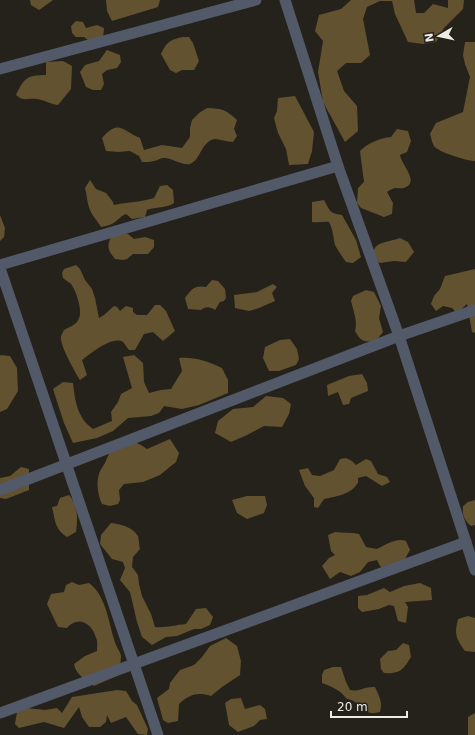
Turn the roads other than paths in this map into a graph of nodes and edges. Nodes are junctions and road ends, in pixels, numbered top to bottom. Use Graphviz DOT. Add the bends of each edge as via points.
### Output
graph roads {
  1 [pos="256,0"];
  2 [pos="284,0"];
  3 [pos="0,69"];
  4 [pos="338,166"];
  5 [pos="0,266"];
  6 [pos="475,310"];
  7 [pos="399,336"];
  8 [pos="67,464"];
  9 [pos="0,490"];
  10 [pos="466,542"];
  11 [pos="475,570"];
  12 [pos="134,663"];
  13 [pos="0,713"];
  14 [pos="158,735"];
  1 -- 3 [label="street"];
  2 -- 4 [label="street"];
  4 -- 5 [label="street"];
  4 -- 7 [label="street"];
  5 -- 8 [label="street"];
  6 -- 7 [label="street"];
  7 -- 8 [label="street"];
  7 -- 10 [label="street"];
  8 -- 9 [label="street"];
  8 -- 12 [label="street"];
  10 -- 11 [label="street"];
  10 -- 12 [label="street"];
  12 -- 13 [label="street"];
  12 -- 14 [label="street"];
}
